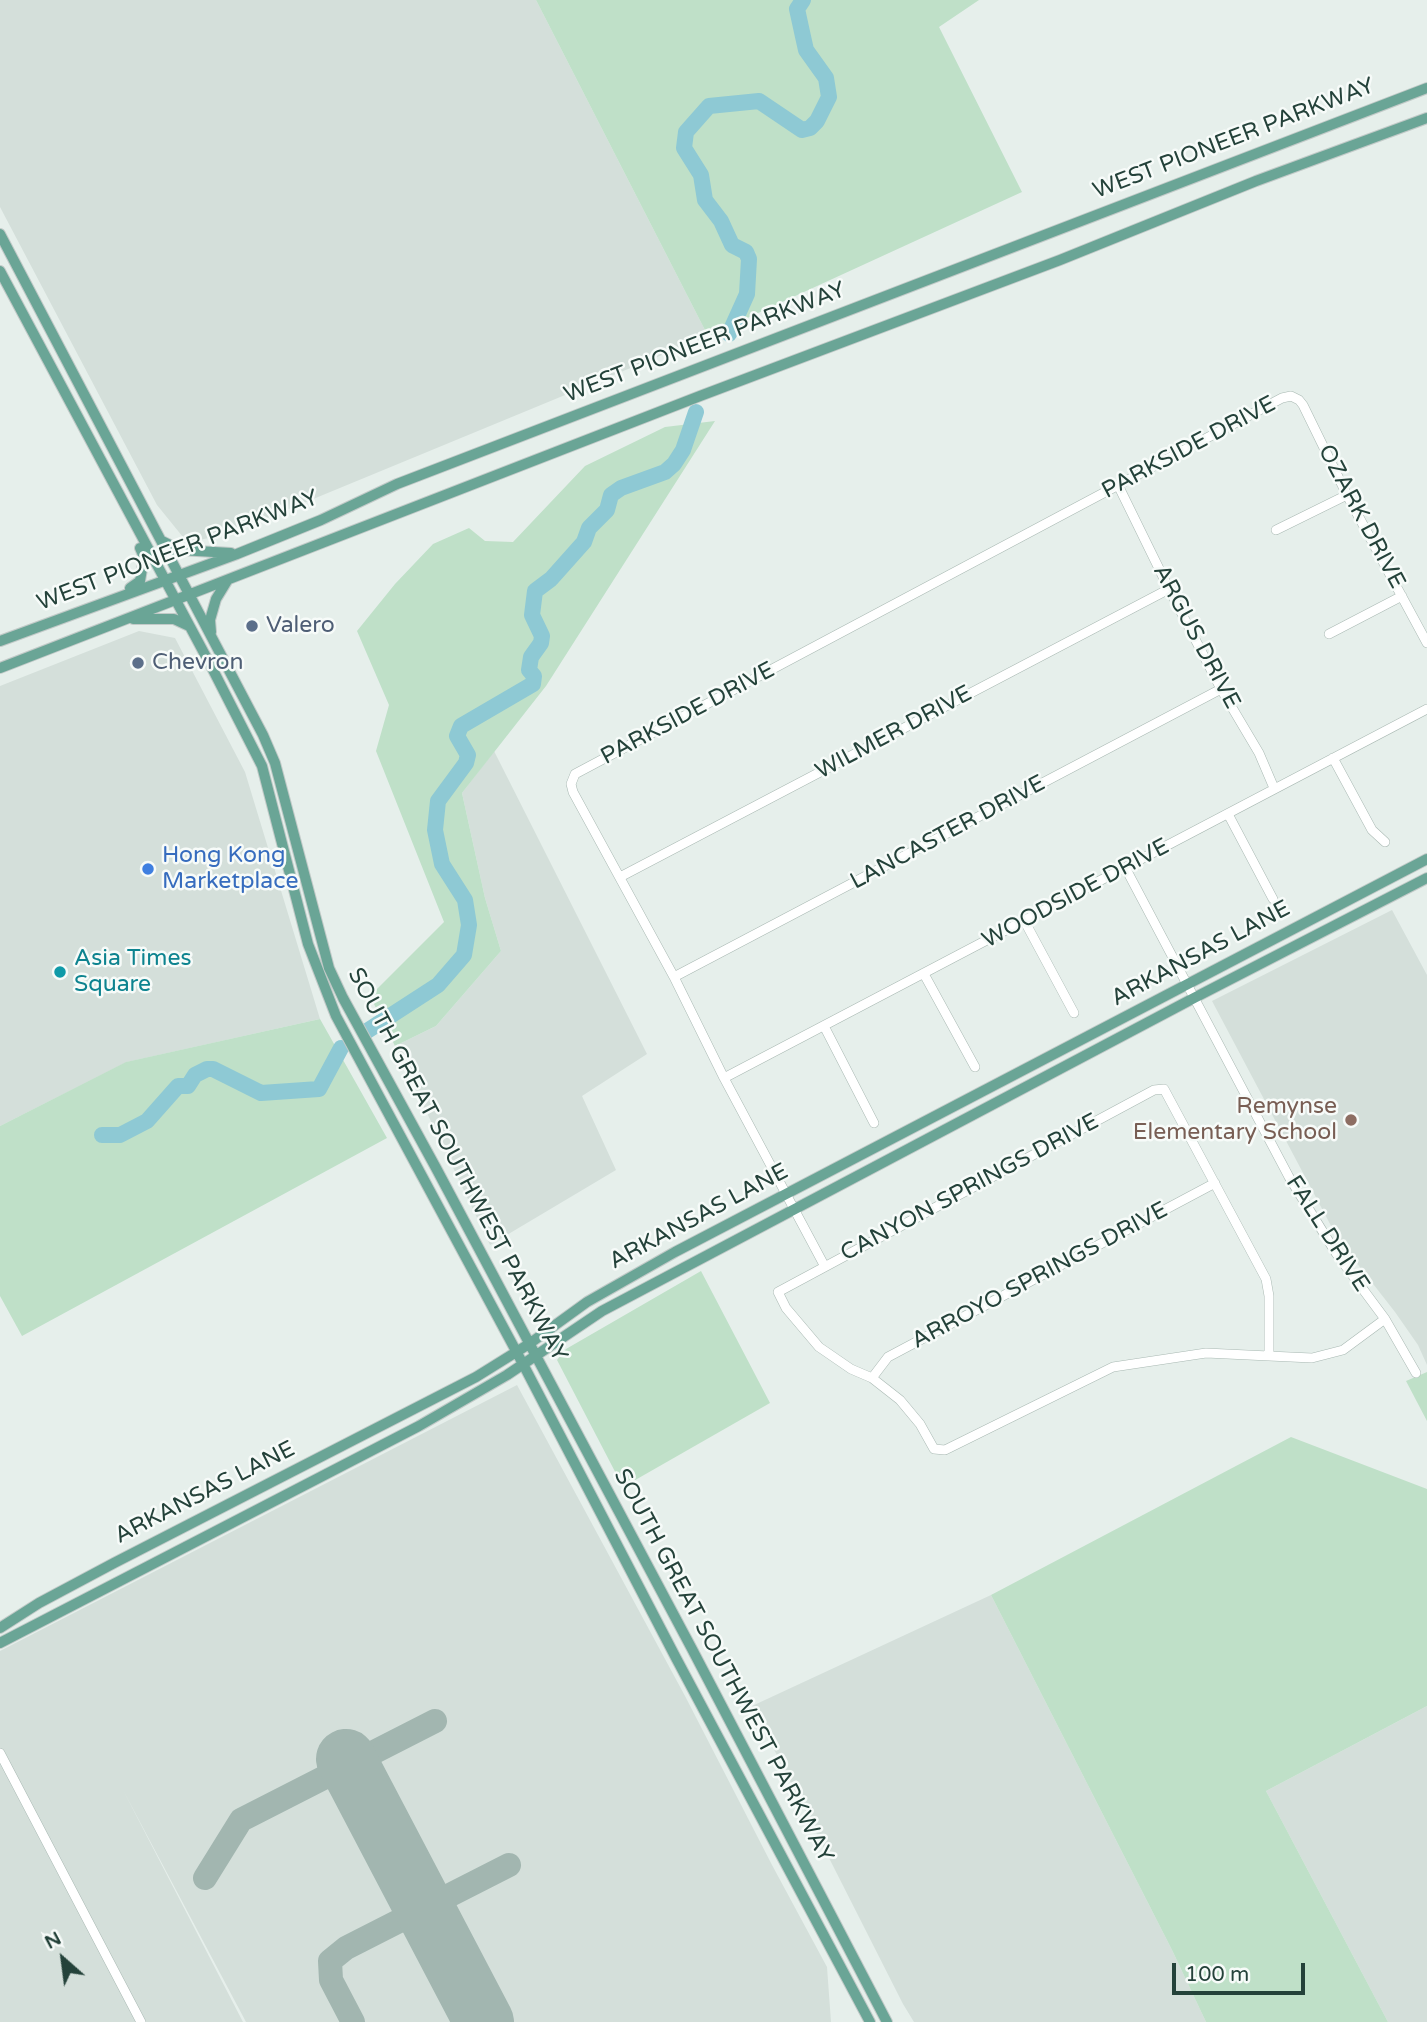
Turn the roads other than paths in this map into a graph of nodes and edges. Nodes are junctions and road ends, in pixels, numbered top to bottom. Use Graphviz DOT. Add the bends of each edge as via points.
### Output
graph roads {
  1 [pos="1427,88"];
  2 [pos="1427,118"];
  3 [pos="0,234"];
  4 [pos="0,271"];
  5 [pos="1291,396"];
  6 [pos="1118,485"];
  7 [pos="1347,495"];
  8 [pos="129,516"];
  9 [pos="1276,530"];
  10 [pos="160,539"];
  11 [pos="237,554"];
  12 [pos="178,575"];
  13 [pos="164,580"];
  14 [pos="227,581"];
  15 [pos="1169,589"];
  16 [pos="188,595"];
  17 [pos="1402,596"];
  18 [pos="116,598"];
  19 [pos="175,599"];
  20 [pos="120,620"];
  21 [pos="190,627"];
  22 [pos="1329,634"];
  23 [pos="212,639"];
  24 [pos="0,641"];
  25 [pos="1427,643"];
  26 [pos="0,668"];
  27 [pos="1222,689"];
  28 [pos="1427,709"];
  29 [pos="1333,758"];
  30 [pos="1275,788"];
  31 [pos="1228,814"];
  32 [pos="1385,842"];
  33 [pos="1427,859"];
  34 [pos="1126,869"];
  35 [pos="620,877"];
  36 [pos="1427,878"];
  37 [pos="1273,899"];
  38 [pos="1025,922"];
  39 [pos="925,974"];
  40 [pos="674,977"];
  41 [pos="1188,985"];
  42 [pos="1194,998"];
  43 [pos="1074,1013"];
  44 [pos="824,1026"];
  45 [pos="975,1067"];
  46 [pos="724,1078"];
  47 [pos="874,1123"];
  48 [pos="1215,1183"];
  49 [pos="787,1194"];
  50 [pos="794,1209"];
  51 [pos="824,1265"];
  52 [pos="1385,1319"];
  53 [pos="529,1344"];
  54 [pos="516,1352"];
  55 [pos="536,1356"];
  56 [pos="1269,1356"];
  57 [pos="523,1364"];
  58 [pos="1416,1373"];
  59 [pos="872,1378"];
  60 [pos="613,1502"];
  61 [pos="599,1510"];
  62 [pos="0,1628"];
  63 [pos="0,1643"];
  64 [pos="692,1649"];
  65 [pos="676,1658"];
  66 [pos="0,1753"];
  67 [pos="141,2022"];
  68 [pos="870,2022"];
  69 [pos="887,2022"];
  1 -- 11 [label="main road, WEST PIONEER PARKWAY" via="397,484"];
  2 -- 14 [label="main road, WEST PIONEER PARKWAY"];
  3 -- 10 [label="main road, SOUTH GREAT SOUTHWEST PARKWAY"];
  4 -- 8 [label="main road, SOUTH GREAT SOUTHWEST PARKWAY"];
  5 -- 6 [label="street, PARKSIDE DRIVE"];
  5 -- 7 [label="street, OZARK DRIVE" via="1303,405"];
  6 -- 15 [label="street, ARGUS DRIVE"];
  6 -- 35 [label="street, PARKSIDE DRIVE" via="575,774 573,792"];
  7 -- 9 [label="street"];
  7 -- 17 [label="street, OZARK DRIVE"];
  8 -- 13 [label="main road, SOUTH GREAT SOUTHWEST PARKWAY"];
  8 -- 18 [label="main road" via="144,566 140,581"];
  10 -- 11 [label="main road" via="180,550"];
  10 -- 12 [label="main road, SOUTH GREAT SOUTHWEST PARKWAY"];
  11 -- 12 [label="main road, WEST PIONEER PARKWAY"];
  12 -- 13 [label="main road, WEST PIONEER PARKWAY"];
  12 -- 16 [label="main road, SOUTH GREAT SOUTHWEST PARKWAY"];
  13 -- 18 [label="main road, WEST PIONEER PARKWAY"];
  13 -- 19 [label="main road, SOUTH GREAT SOUTHWEST PARKWAY"];
  14 -- 16 [label="main road, WEST PIONEER PARKWAY"];
  14 -- 23 [label="main road" via="210,620"];
  15 -- 27 [label="street, ARGUS DRIVE"];
  15 -- 35 [label="street, WILMER DRIVE"];
  16 -- 19 [label="main road, WEST PIONEER PARKWAY"];
  16 -- 23 [label="main road, SOUTH GREAT SOUTHWEST PARKWAY"];
  17 -- 22 [label="street"];
  17 -- 25 [label="street, OZARK DRIVE"];
  18 -- 24 [label="main road, WEST PIONEER PARKWAY"];
  19 -- 20 [label="main road, WEST PIONEER PARKWAY"];
  19 -- 21 [label="main road, SOUTH GREAT SOUTHWEST PARKWAY"];
  20 -- 21 [label="main road" via="174,619"];
  20 -- 26 [label="main road, WEST PIONEER PARKWAY"];
  21 -- 54 [label="main road, SOUTH GREAT SOUTHWEST PARKWAY" via="262,766 308,944 332,1007"];
  23 -- 53 [label="main road, SOUTH GREAT SOUTHWEST PARKWAY" via="275,763 329,968"];
  27 -- 30 [label="street, ARGUS DRIVE"];
  27 -- 40 [label="street, LANCASTER DRIVE"];
  28 -- 29 [label="street, WOODSIDE DRIVE"];
  29 -- 30 [label="street, WOODSIDE DRIVE"];
  29 -- 32 [label="street" via="1371,830"];
  30 -- 31 [label="street, WOODSIDE DRIVE"];
  31 -- 34 [label="street, WOODSIDE DRIVE"];
  31 -- 37 [label="street"];
  33 -- 41 [label="main road, ARKANSAS LANE"];
  34 -- 38 [label="street, WOODSIDE DRIVE"];
  34 -- 41 [label="street, FALL DRIVE"];
  35 -- 40 [label="street, PARKSIDE DRIVE"];
  36 -- 42 [label="main road, ARKANSAS LANE"];
  38 -- 39 [label="street, WOODSIDE DRIVE"];
  38 -- 43 [label="street"];
  39 -- 44 [label="street, WOODSIDE DRIVE"];
  39 -- 45 [label="street"];
  40 -- 46 [label="street, PARKSIDE DRIVE"];
  41 -- 42 [label="street, FALL DRIVE"];
  41 -- 49 [label="main road, ARKANSAS LANE"];
  42 -- 50 [label="main road, ARKANSAS LANE"];
  42 -- 52 [label="street, FALL DRIVE" via="1289,1177 1336,1253"];
  44 -- 46 [label="street, WOODSIDE DRIVE"];
  44 -- 47 [label="street"];
  46 -- 49 [label="street, PARKSIDE DRIVE"];
  48 -- 51 [label="street, CANYON SPRINGS DRIVE" via="1164,1090 1154,1090"];
  48 -- 56 [label="street" via="1266,1279"];
  48 -- 59 [label="street, ARROYO SPRINGS DRIVE" via="888,1357"];
  49 -- 50 [label="street, PARKSIDE DRIVE"];
  49 -- 53 [label="main road, ARKANSAS LANE" via="587,1301"];
  50 -- 51 [label="street, PARKSIDE DRIVE"];
  50 -- 55 [label="main road, ARKANSAS LANE" via="602,1311"];
  51 -- 59 [label="street, CANYON SPRINGS DRIVE" via="778,1292 819,1347"];
  52 -- 56 [label="street" via="1343,1350 1312,1359"];
  52 -- 58 [label="street, FALL DRIVE"];
  53 -- 54 [label="main road, ARKANSAS LANE"];
  53 -- 55 [label="main road, SOUTH GREAT SOUTHWEST PARKWAY"];
  54 -- 57 [label="main road, SOUTH GREAT SOUTHWEST PARKWAY"];
  54 -- 62 [label="main road, ARKANSAS LANE" via="476,1377 38,1603"];
  55 -- 57 [label="main road, ARKANSAS LANE"];
  55 -- 60 [label="main road, SOUTH GREAT SOUTHWEST PARKWAY"];
  56 -- 59 [label="street" via="1206,1353 1113,1367 945,1450 934,1449 900,1400"];
  57 -- 61 [label="main road, SOUTH GREAT SOUTHWEST PARKWAY"];
  57 -- 63 [label="main road, ARKANSAS LANE" via="419,1426"];
  60 -- 61 [label="main road"];
  60 -- 64 [label="main road, SOUTH GREAT SOUTHWEST PARKWAY"];
  61 -- 65 [label="main road, SOUTH GREAT SOUTHWEST PARKWAY"];
  64 -- 65 [label="main road"];
  64 -- 69 [label="main road, SOUTH GREAT SOUTHWEST PARKWAY"];
  65 -- 68 [label="main road, SOUTH GREAT SOUTHWEST PARKWAY"];
  66 -- 67 [label="street"];
}
